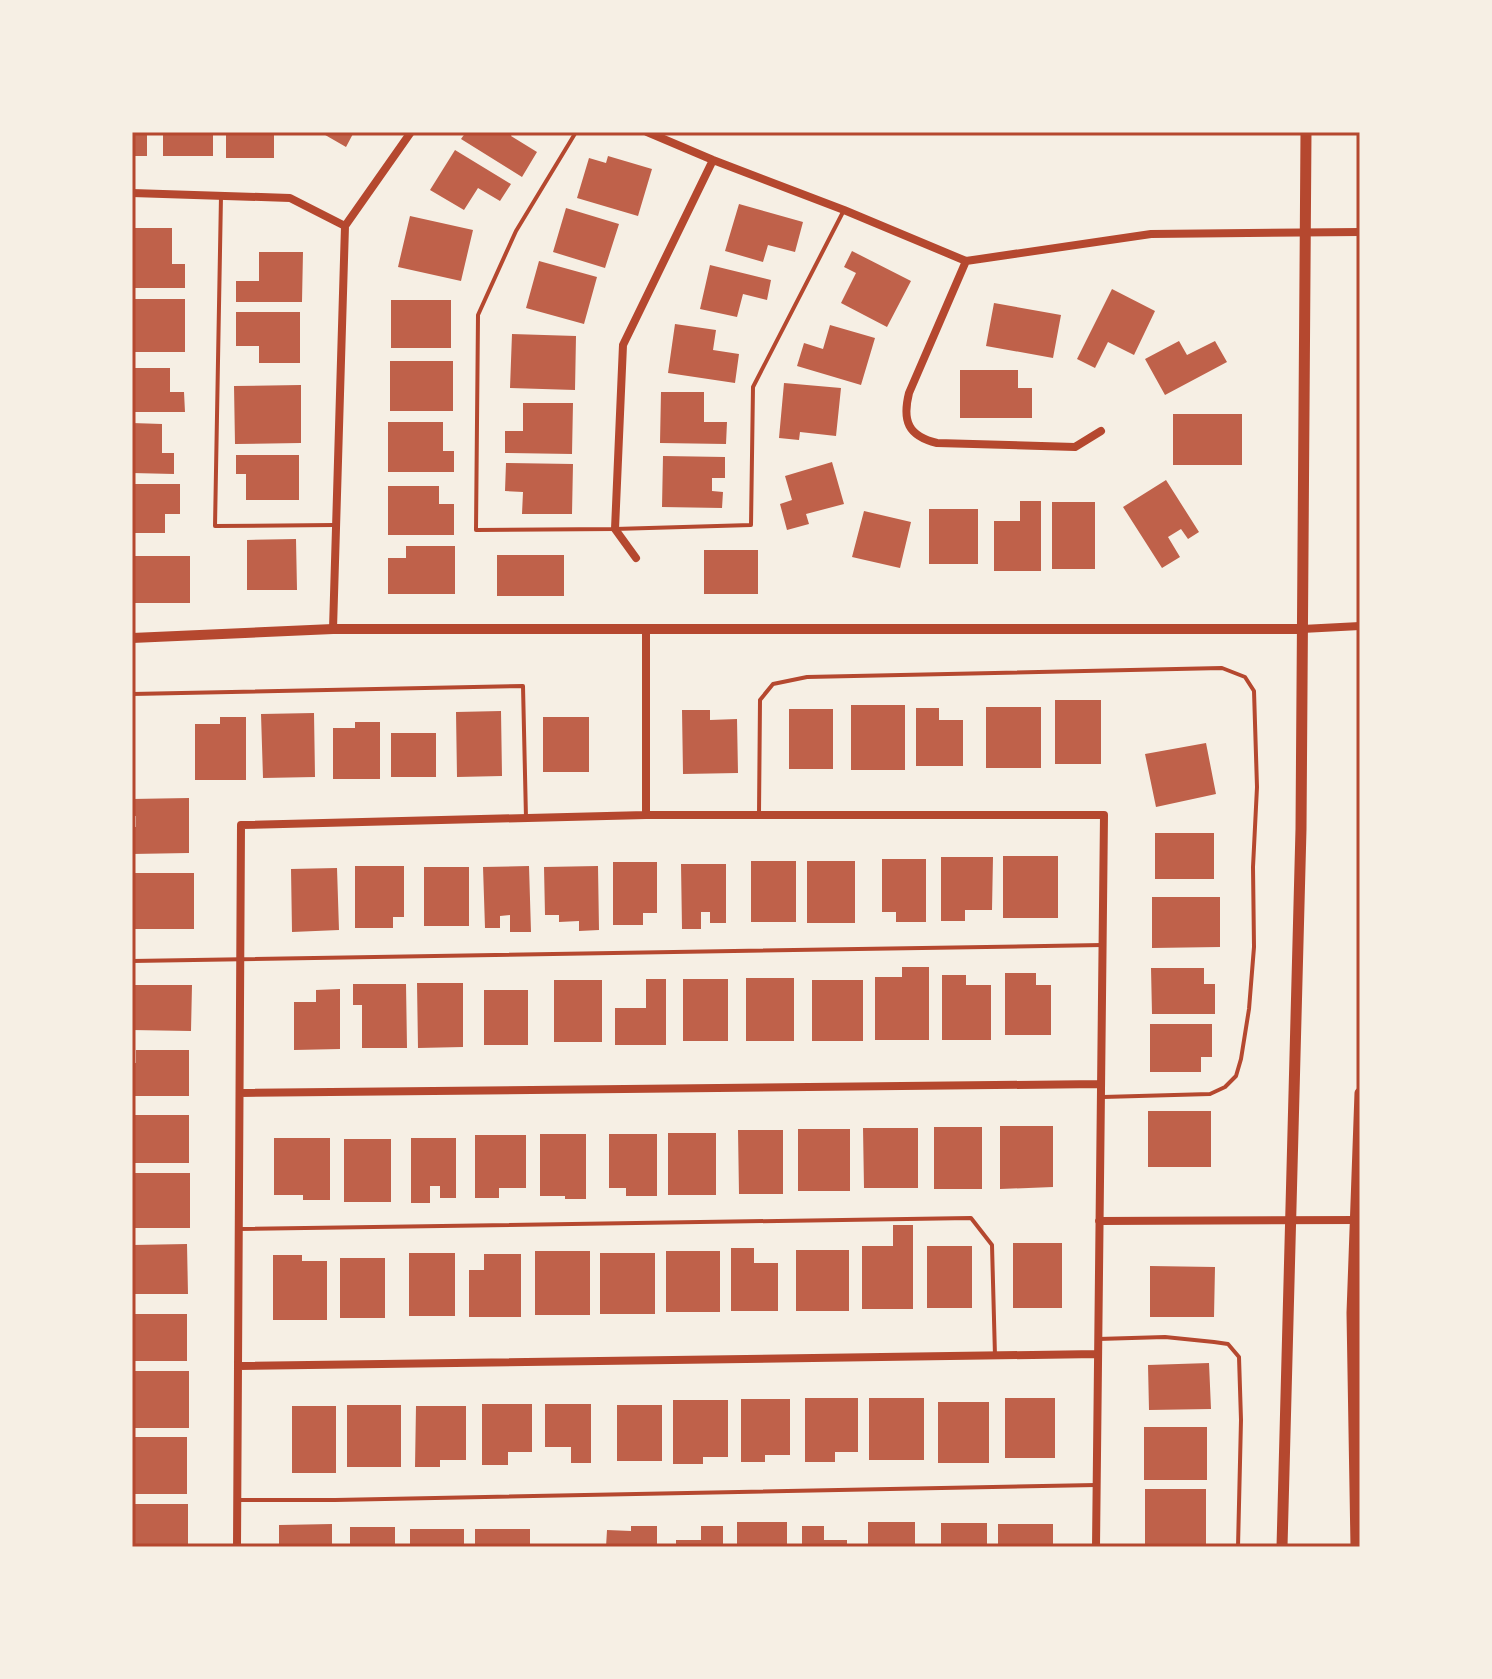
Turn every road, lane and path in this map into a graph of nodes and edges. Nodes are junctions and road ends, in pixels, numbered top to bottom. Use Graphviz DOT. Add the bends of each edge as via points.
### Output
graph roads {
  1 [pos="411,132"];
  2 [pos="576,132"];
  3 [pos="647,132"];
  4 [pos="1306,132"];
  5 [pos="713,160"];
  6 [pos="132,193"];
  7 [pos="221,196"];
  8 [pos="844,210"];
  9 [pos="345,226"];
  10 [pos="1360,232"];
  11 [pos="1305,233"];
  12 [pos="966,261"];
  13 [pos="1101,431"];
  14 [pos="337,525"];
  15 [pos="615,529"];
  16 [pos="636,558"];
  17 [pos="1360,626"];
  18 [pos="333,629"];
  19 [pos="646,629"];
  20 [pos="1302,629"];
  21 [pos="132,638"];
  22 [pos="132,694"];
  23 [pos="646,815"];
  24 [pos="759,815"];
  25 [pos="526,818"];
  26 [pos="1102,945"];
  27 [pos="240,960"];
  28 [pos="132,961"];
  29 [pos="1101,1084"];
  30 [pos="240,1093"];
  31 [pos="1360,1093"];
  32 [pos="1101,1097"];
  33 [pos="1358,1220"];
  34 [pos="1099,1221"];
  35 [pos="1290,1221"];
  36 [pos="239,1229"];
  37 [pos="1098,1339"];
  38 [pos="1098,1354"];
  39 [pos="995,1356"];
  40 [pos="238,1366"];
  41 [pos="1096,1485"];
  42 [pos="237,1500"];
  43 [pos="237,1547"];
  44 [pos="1096,1547"];
  45 [pos="1238,1547"];
  46 [pos="1282,1547"];
  47 [pos="1356,1547"];
  1 -- 9 [label="street"];
  2 -- 15 [label="lane" via="516,231 478,315 476,530"];
  3 -- 5 [label="street"];
  4 -- 11 [label="main road"];
  5 -- 8 [label="street"];
  5 -- 15 [label="street" via="623,345"];
  6 -- 7 [label="street"];
  7 -- 9 [label="street" via="290,198"];
  7 -- 14 [label="lane" via="215,526"];
  8 -- 12 [label="street"];
  8 -- 15 [label="lane" via="753,387 751,525"];
  9 -- 14 [label="street"];
  10 -- 11 [label="street"];
  11 -- 12 [label="street" via="1151,234"];
  11 -- 20 [label="main road"];
  12 -- 13 [label="street" via="909,393 909,428 922,440 937,443 1075,447"];
  14 -- 18 [label="street"];
  15 -- 16 [label="street"];
  17 -- 20 [label="street"];
  18 -- 19 [label="street"];
  18 -- 21 [label="street"];
  19 -- 20 [label="street"];
  19 -- 23 [label="street"];
  20 -- 35 [label="main road"];
  22 -- 25 [label="lane" via="523,686"];
  23 -- 24 [label="street"];
  23 -- 25 [label="street"];
  24 -- 26 [label="street" via="1104,815"];
  24 -- 32 [label="lane" via="760,700 773,684 807,677 1222,668 1245,677 1254,691 1254,947 1236,1076 1210,1094"];
  25 -- 27 [label="street" via="241,825"];
  26 -- 27 [label="lane"];
  26 -- 29 [label="street"];
  27 -- 28 [label="lane"];
  27 -- 30 [label="street"];
  29 -- 30 [label="street"];
  29 -- 32 [label="street"];
  30 -- 36 [label="street"];
  31 -- 33 [label="main road"];
  32 -- 34 [label="street"];
  33 -- 35 [label="street"];
  33 -- 47 [label="main road" via="1352,1313"];
  34 -- 35 [label="street"];
  34 -- 37 [label="street"];
  35 -- 46 [label="main road"];
  36 -- 39 [label="lane" via="971,1218 992,1245"];
  36 -- 40 [label="street"];
  37 -- 38 [label="street"];
  37 -- 45 [label="lane" via="1214,1342 1228,1344 1239,1357"];
  38 -- 39 [label="street"];
  38 -- 41 [label="street"];
  39 -- 40 [label="street"];
  40 -- 42 [label="street"];
  41 -- 42 [label="lane"];
  41 -- 44 [label="street"];
  42 -- 43 [label="street"];
}
